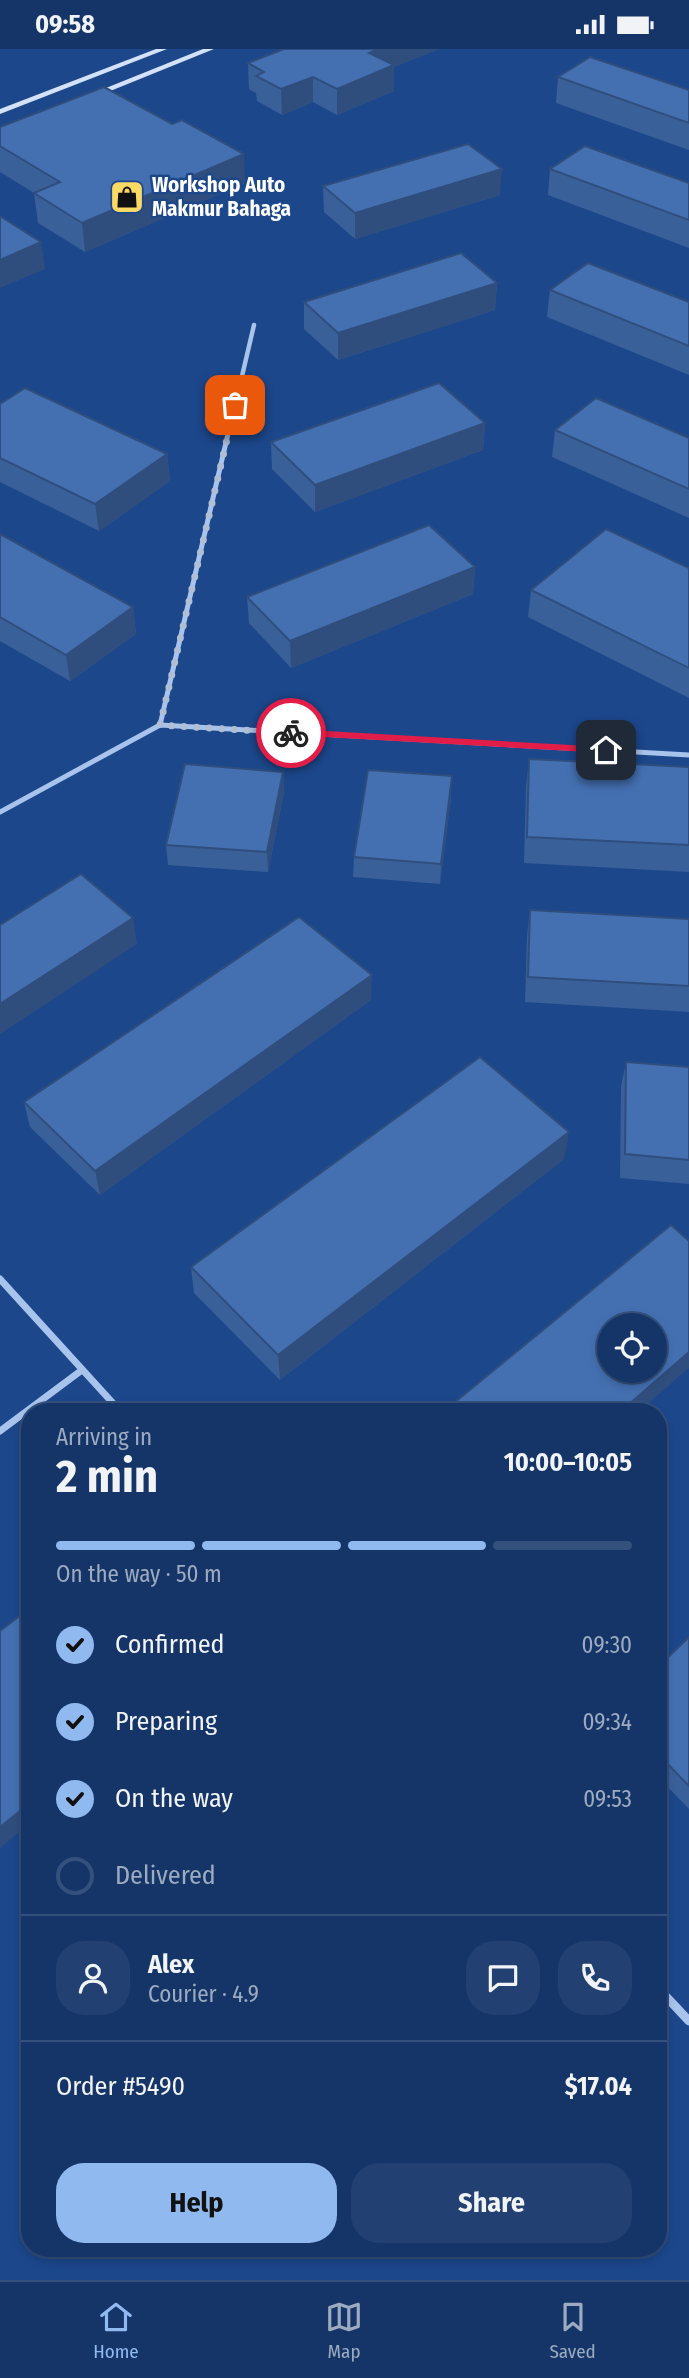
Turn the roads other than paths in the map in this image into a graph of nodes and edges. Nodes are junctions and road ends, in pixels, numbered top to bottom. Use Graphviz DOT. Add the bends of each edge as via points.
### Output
graph roads {
  1 [pos="163,49"];
  2 [pos="209,49"];
  3 [pos="86,97"];
  4 [pos="0,112"];
  5 [pos="254,325"];
  6 [pos="160,725"];
  7 [pos="689,755"];
  8 [pos="0,812"];
  9 [pos="0,1279"];
  10 [pos="82,1370"];
  11 [pos="38,1403"];
  12 [pos="113,1403"];
  13 [pos="21,1415"];
  14 [pos="0,1431"];
  15 [pos="667,1998"];
  16 [pos="689,2021"];
  1 -- 4 [label="main road"];
  2 -- 3 [label="main road"];
  5 -- 6 [label="street"];
  6 -- 7 [label="street"];
  6 -- 8 [label="street"];
  9 -- 10 [label="street"];
  10 -- 11 [label="street"];
  10 -- 12 [label="street"];
  13 -- 14 [label="street"];
  15 -- 16 [label="street"];
}
